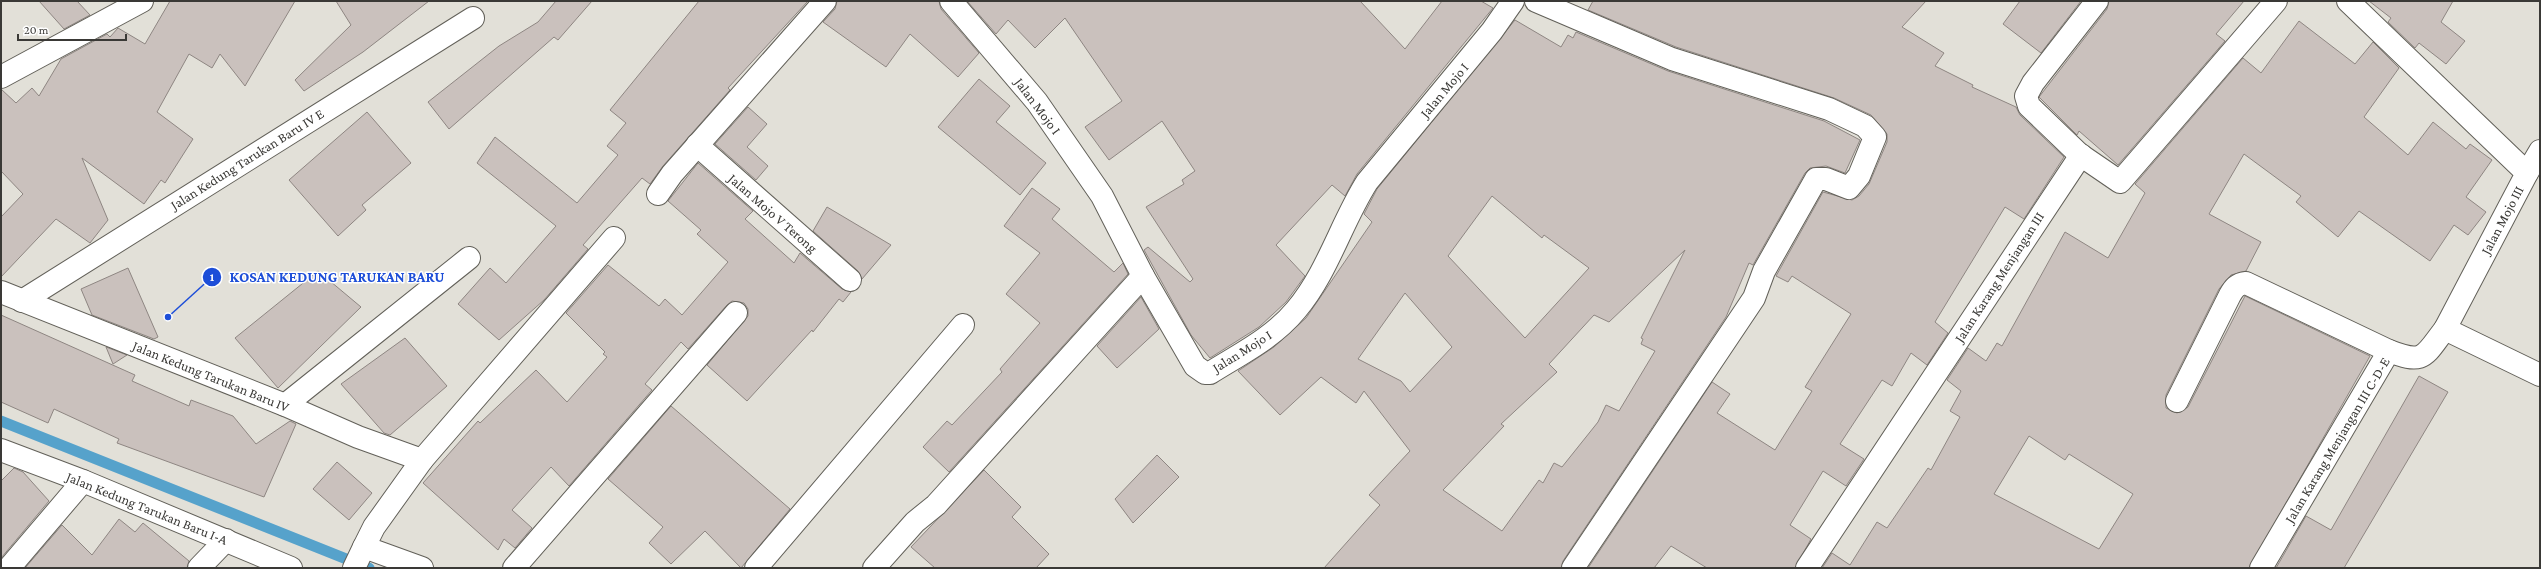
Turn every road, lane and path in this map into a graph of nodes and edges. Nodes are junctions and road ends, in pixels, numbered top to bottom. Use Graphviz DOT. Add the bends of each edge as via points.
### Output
graph roads {
  1 [pos="142,1"];
  2 [pos="825,1"];
  3 [pos="951,1"];
  4 [pos="1513,1"];
  5 [pos="1536,1"];
  6 [pos="2097,1"];
  7 [pos="2276,1"];
  8 [pos="2348,1"];
  9 [pos="473,18"];
  10 [pos="1,77"];
  11 [pos="697,145"];
  12 [pos="2540,151"];
  13 [pos="2081,155"];
  14 [pos="2527,174"];
  15 [pos="658,194"];
  16 [pos="614,238"];
  17 [pos="469,258"];
  18 [pos="1143,276"];
  19 [pos="850,280"];
  20 [pos="1,292"];
  21 [pos="22,301"];
  22 [pos="736,313"];
  23 [pos="963,325"];
  24 [pos="2444,329"];
  25 [pos="2389,352"];
  26 [pos="2540,375"];
  27 [pos="2176,401"];
  28 [pos="285,405"];
  29 [pos="1,450"];
  30 [pos="422,460"];
  31 [pos="83,481"];
  32 [pos="226,540"];
  33 [pos="360,556"];
  34 [pos="8,568"];
  35 [pos="199,568"];
  36 [pos="291,568"];
  37 [pos="422,568"];
  38 [pos="514,568"];
  39 [pos="756,568"];
  40 [pos="874,568"];
  41 [pos="1573,568"];
  42 [pos="1807,568"];
  43 [pos="2261,568"];
  1 -- 10 [label="street"];
  2 -- 11 [label="street"];
  3 -- 18 [label="street, Jalan Mojo I" via="1037,102 1102,196"];
  4 -- 18 [label="street, Jalan Mojo I" via="1492,31 1367,182 1309,294 1296,311 1265,339 1210,373 1198,371"];
  5 -- 41 [label="street" via="1672,59 1829,109 1865,126 1875,137 1859,176 1849,188 1826,179 1816,179 1764,271 1754,298"];
  6 -- 13 [label="street" via="2032,83 2026,96 2029,106"];
  7 -- 13 [label="street" via="2122,181 2118,182"];
  8 -- 14 [label="street, Jalan Mojo III"];
  9 -- 21 [label="street, Jalan Kedung Tarukan Baru IV E"];
  11 -- 15 [label="street"];
  11 -- 19 [label="street, Jalan Mojo V Terong"];
  12 -- 14 [label="street"];
  13 -- 42 [label="street, Jalan Karang Menjangan III"];
  14 -- 24 [label="street, Jalan Mojo III"];
  16 -- 30 [label="street"];
  17 -- 28 [label="street"];
  18 -- 40 [label="street" via="932,509 915,522"];
  20 -- 21 [label="street, Jalan Kedung Tarukan Baru IV"];
  21 -- 28 [label="street, Jalan Kedung Tarukan Baru IV"];
  22 -- 38 [label="street"];
  23 -- 39 [label="street"];
  24 -- 25 [label="street, Jalan Karang Menjangan III C-D-E" via="2427,353 2418,359"];
  24 -- 26 [label="street"];
  25 -- 27 [label="street" via="2246,283 2240,284 2232,291"];
  25 -- 43 [label="street, Jalan Karang Menjangan III C-D-E"];
  28 -- 30 [label="street, Jalan Kedung Tarukan Baru IV" via="358,437"];
  29 -- 31 [label="street, Jalan Kedung Tarukan Baru I-A"];
  30 -- 33 [label="street" via="374,527"];
  31 -- 32 [label="street, Jalan Kedung Tarukan Baru I-A"];
  31 -- 34 [label="street"];
  32 -- 35 [label="street"];
  32 -- 36 [label="street, Jalan Kedung Tarukan Baru I-A"];
  33 -- 37 [label="street"];
}
